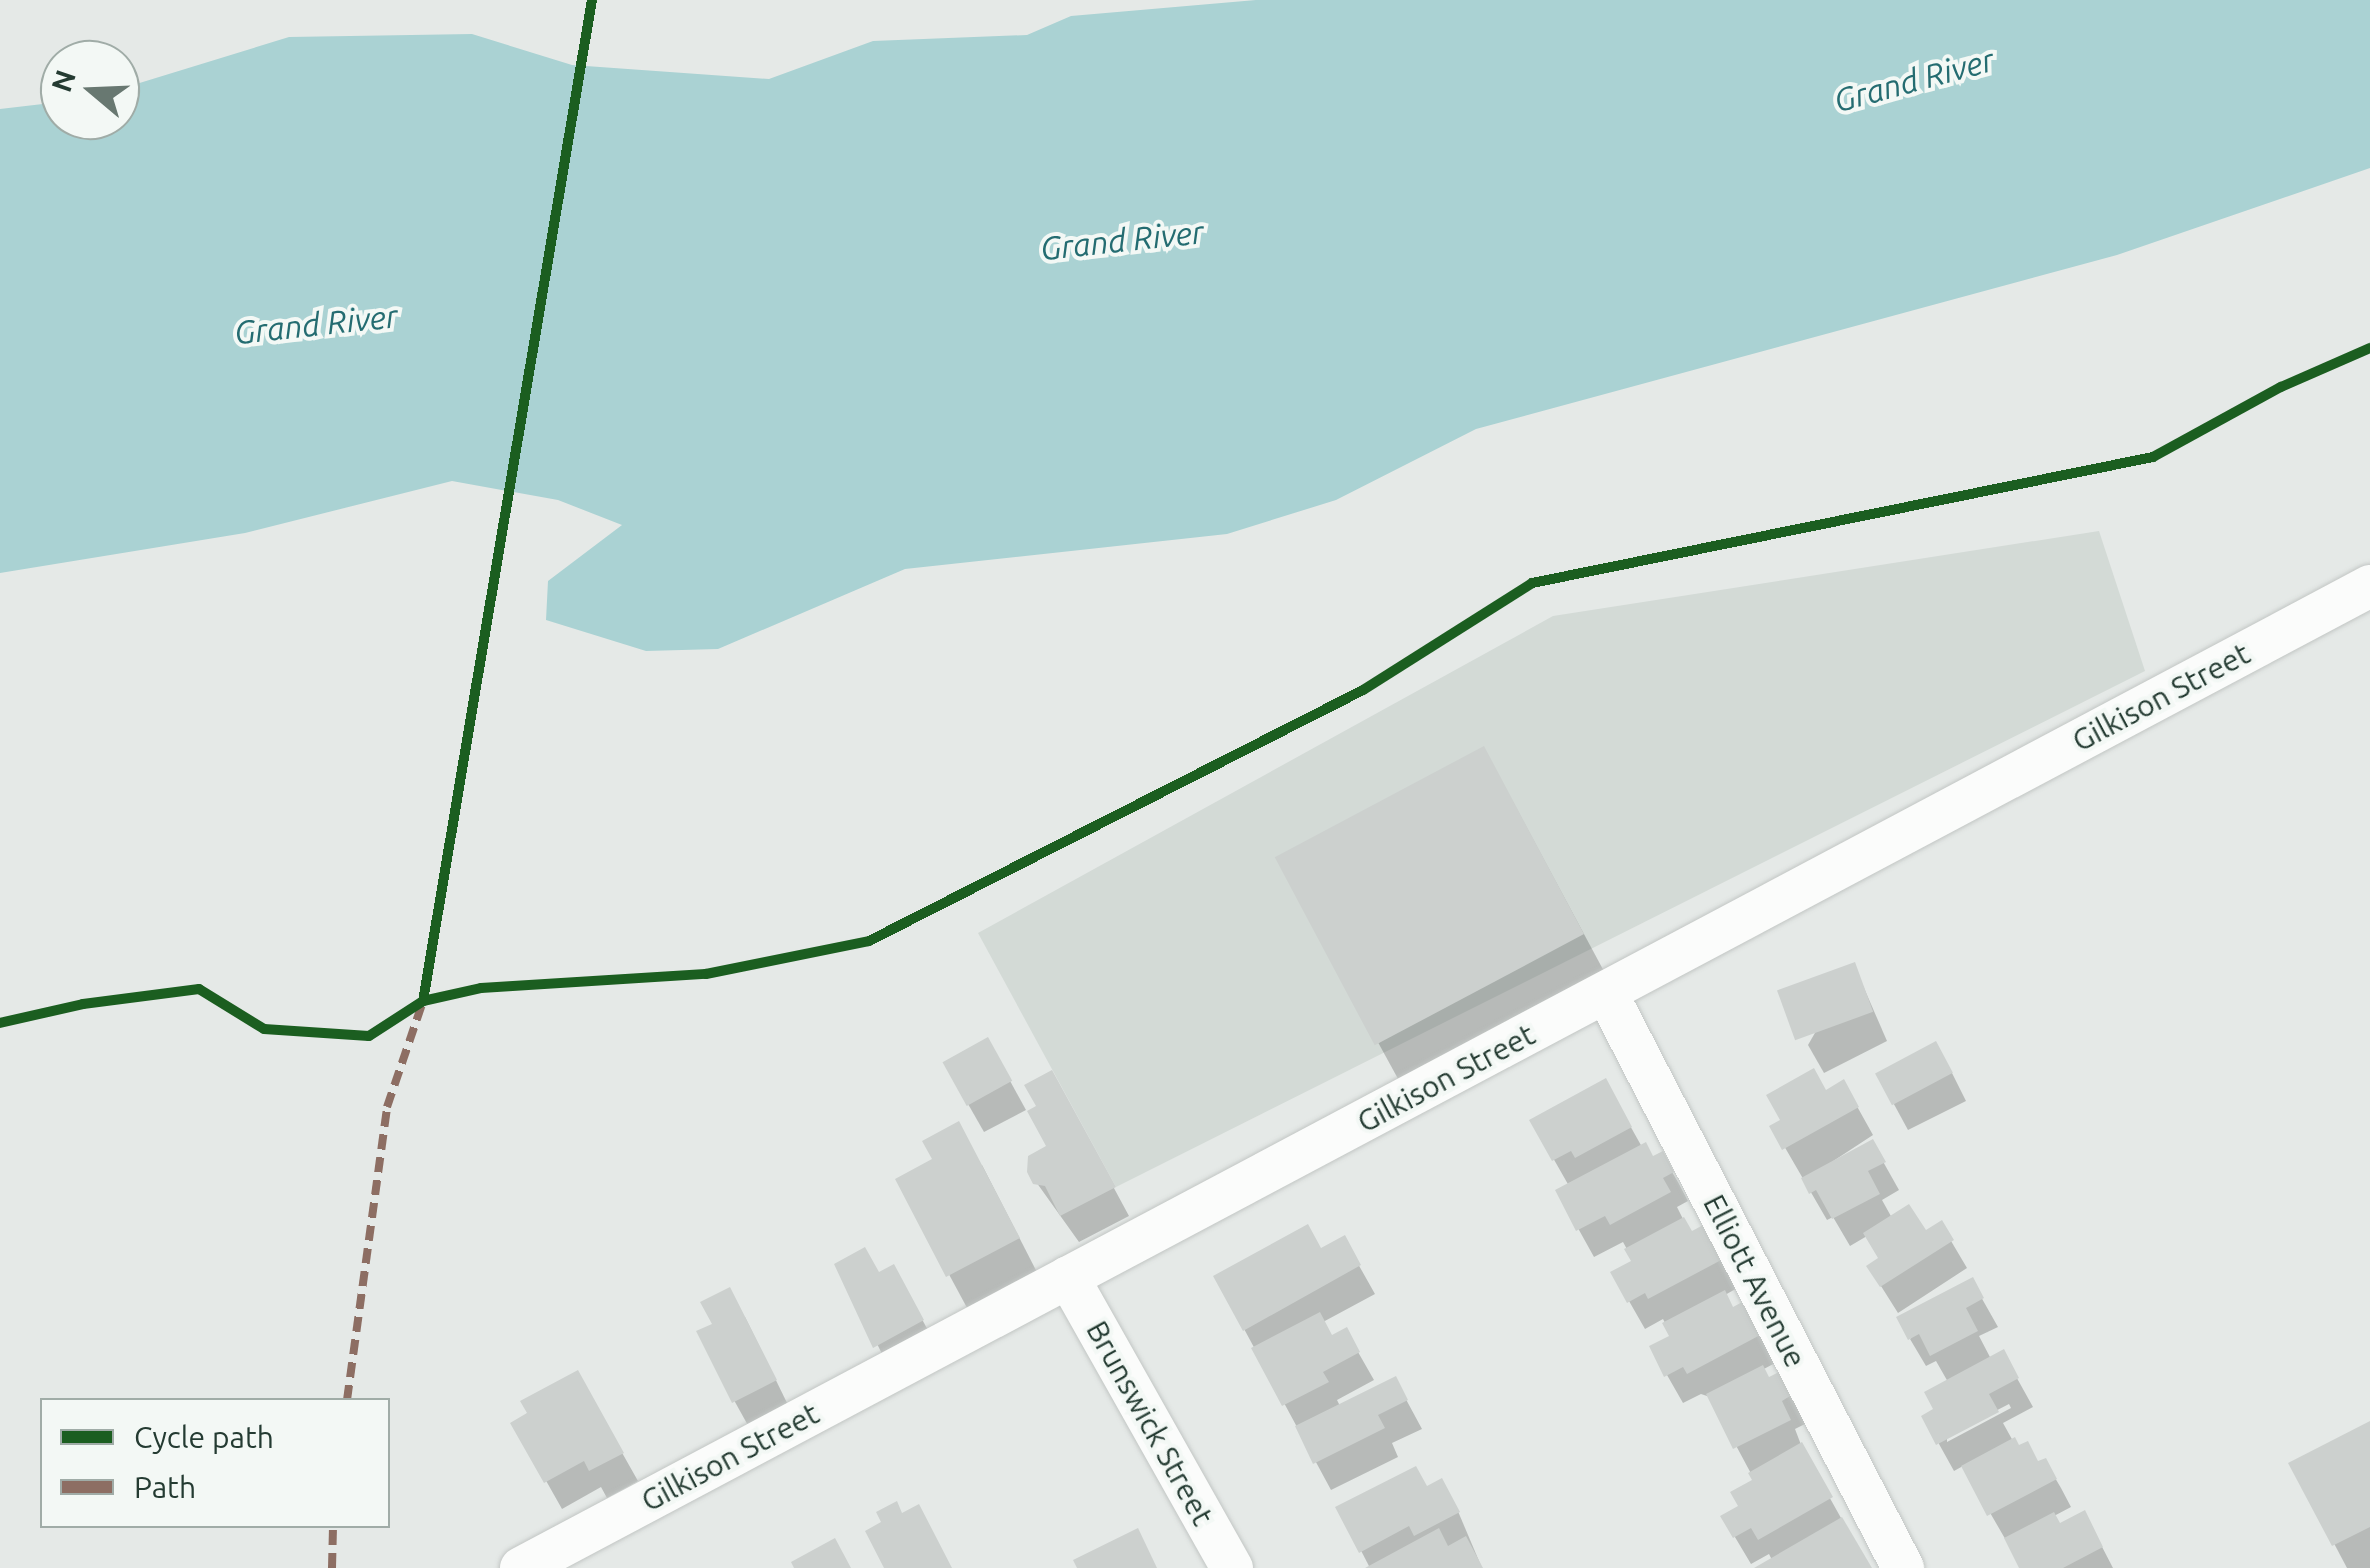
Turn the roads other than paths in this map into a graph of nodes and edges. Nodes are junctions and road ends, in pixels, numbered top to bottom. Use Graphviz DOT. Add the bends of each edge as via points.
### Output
graph roads {
  1 [pos="2370,586"];
  2 [pos="1607,994"];
  3 [pos="1068,1278"];
  4 [pos="521,1568"];
  5 [pos="1232,1568"];
  6 [pos="1903,1568"];
  1 -- 2 [label="street, Gilkison Street"];
  2 -- 3 [label="street, Gilkison Street"];
  2 -- 6 [label="street, Elliott Avenue"];
  3 -- 4 [label="street, Gilkison Street"];
  3 -- 5 [label="street, Brunswick Street"];
}
